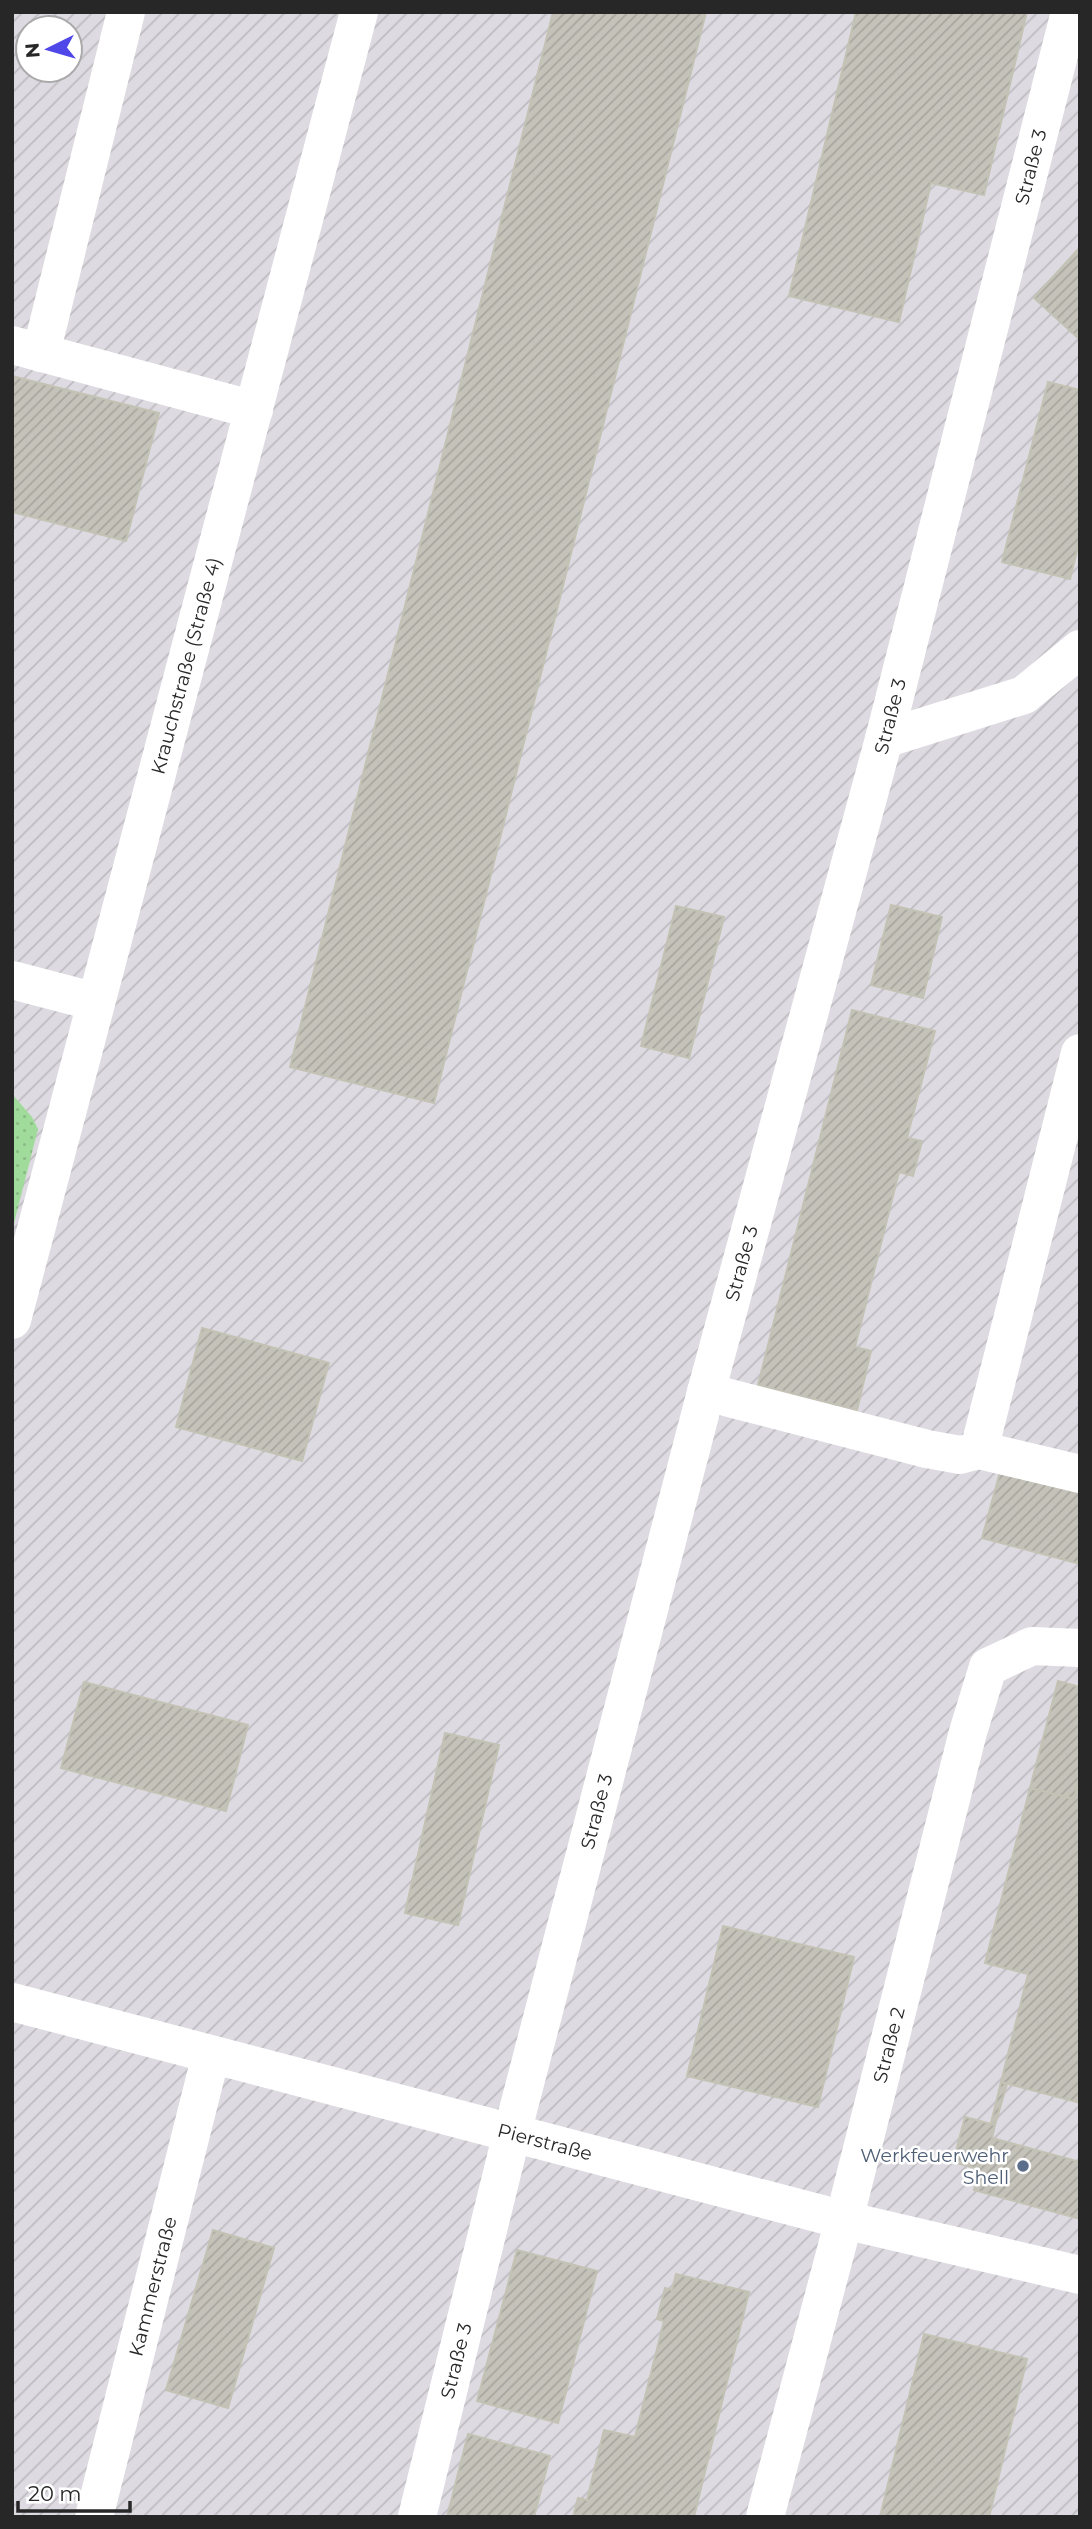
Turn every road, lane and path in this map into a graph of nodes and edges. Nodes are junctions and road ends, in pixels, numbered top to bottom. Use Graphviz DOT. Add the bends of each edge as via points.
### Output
graph roads {
  1 [pos="126,12"];
  2 [pos="359,12"];
  3 [pos="1070,12"];
  4 [pos="27,349"];
  5 [pos="254,410"];
  6 [pos="1080,649"];
  7 [pos="884,739"];
  8 [pos="12,980"];
  9 [pos="96,1002"];
  10 [pos="1080,1053"];
  11 [pos="12,1320"];
  12 [pos="706,1392"];
  13 [pos="979,1450"];
  14 [pos="1080,1474"];
  15 [pos="1080,1648"];
  16 [pos="12,2002"];
  17 [pos="211,2055"];
  18 [pos="512,2133"];
  19 [pos="844,2220"];
  20 [pos="1080,2275"];
  21 [pos="94,2517"];
  22 [pos="417,2517"];
  23 [pos="765,2517"];
  1 -- 4 [label="street"];
  2 -- 5 [label="street, Krauchstraße (Straße 4)"];
  3 -- 7 [label="street, Straße 3"];
  4 -- 5 [label="street"];
  5 -- 9 [label="street, Krauchstraße (Straße 4)"];
  6 -- 7 [label="street" via="1024,695"];
  7 -- 12 [label="street, Straße 3"];
  8 -- 9 [label="street"];
  9 -- 11 [label="street, Krauchstraße (Straße 4)"];
  10 -- 13 [label="street"];
  12 -- 13 [label="street" via="927,1449 960,1455"];
  12 -- 18 [label="street, Straße 3"];
  13 -- 14 [label="street"];
  15 -- 19 [label="street, Straße 2" via="1032,1646 988,1667"];
  16 -- 17 [label="street, Pierstraße"];
  17 -- 18 [label="street, Pierstraße"];
  17 -- 21 [label="street, Kammerstraße"];
  18 -- 19 [label="street, Pierstraße"];
  18 -- 22 [label="street, Straße 3"];
  19 -- 20 [label="street, Pierstraße"];
  19 -- 23 [label="street, Straße 2"];
}
